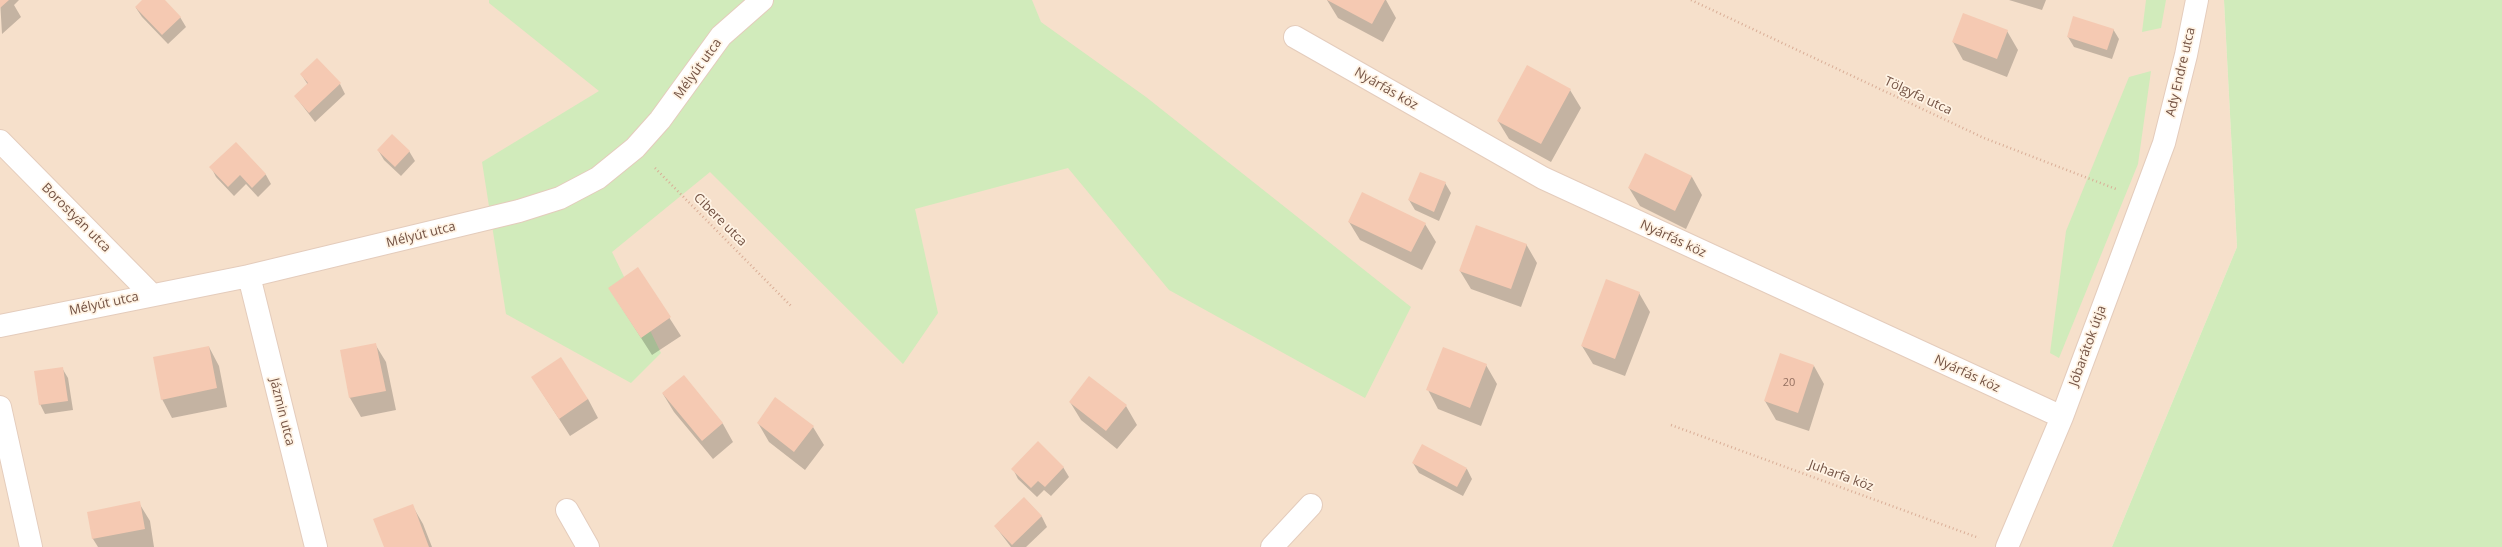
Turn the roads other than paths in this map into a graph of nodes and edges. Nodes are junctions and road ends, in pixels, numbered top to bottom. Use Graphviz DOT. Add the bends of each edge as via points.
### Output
graph roads {
  1 [pos="762,0"];
  2 [pos="2197,0"];
  3 [pos="1295,37"];
  4 [pos="0,141"];
  5 [pos="2164,143"];
  6 [pos="248,276"];
  7 [pos="152,295"];
  8 [pos="0,326"];
  9 [pos="0,406"];
  10 [pos="2062,417"];
  11 [pos="1311,505"];
  12 [pos="567,510"];
  13 [pos="31,547"];
  14 [pos="316,547"];
  15 [pos="588,547"];
  16 [pos="1272,547"];
  17 [pos="2007,547"];
  1 -- 6 [label="street, Mélyút utca" via="721,36 660,120 635,148 598,178 560,198 519,211"];
  2 -- 5 [label="street, Ady Endre utca"];
  3 -- 10 [label="street, Nyárfás köz" via="1543,178"];
  4 -- 7 [label="street, Borostyán utca"];
  5 -- 10 [label="street, Jóbarátok útja"];
  6 -- 7 [label="street, Mélyút utca"];
  6 -- 14 [label="street, Jázmin utca"];
  7 -- 8 [label="street, Mélyút utca"];
  9 -- 13 [label="street"];
  10 -- 17 [label="street, Jóbarátok útja"];
  11 -- 16 [label="street"];
  12 -- 15 [label="street"];
}
